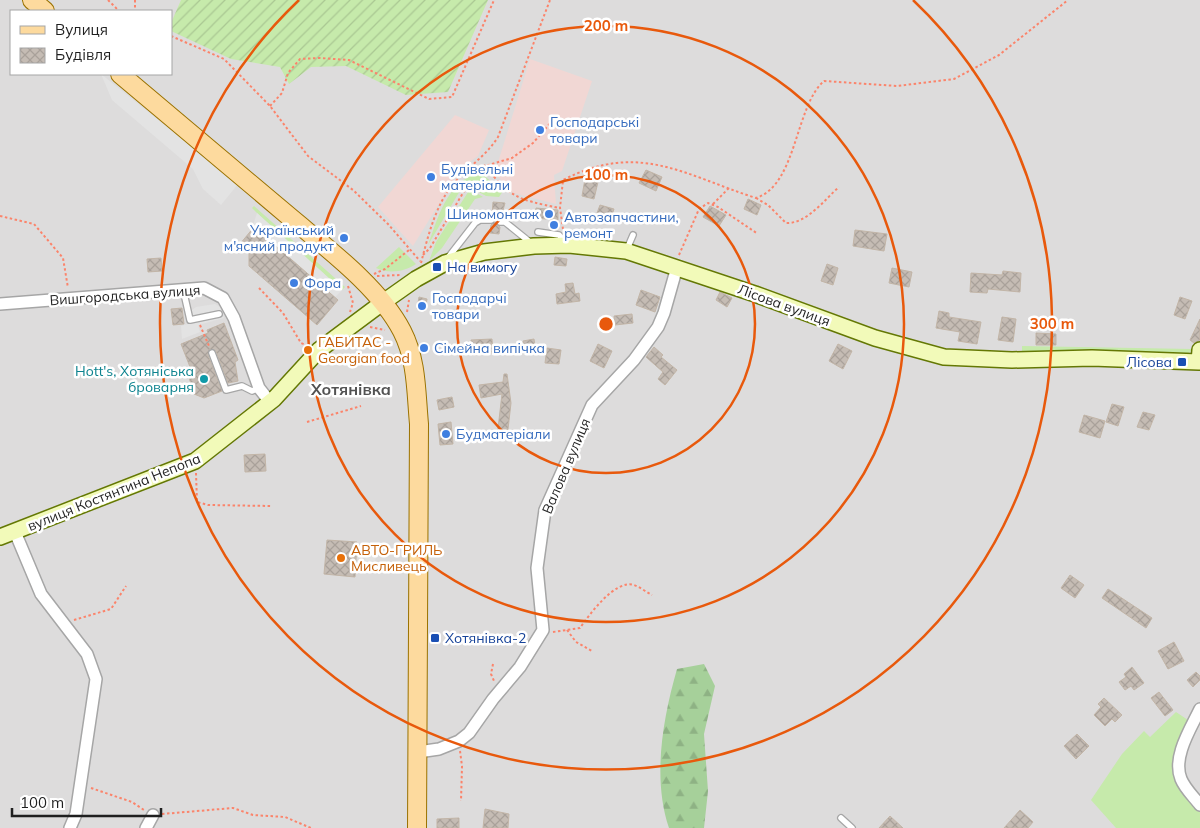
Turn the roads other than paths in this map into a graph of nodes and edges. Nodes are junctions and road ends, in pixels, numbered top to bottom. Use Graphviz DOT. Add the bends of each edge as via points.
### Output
graph roads {
  1 [pos="32,0"];
  2 [pos="45,10"];
  3 [pos="121,75"];
  4 [pos="491,220"];
  5 [pos="500,222"];
  6 [pos="633,235"];
  7 [pos="536,239"];
  8 [pos="626,251"];
  9 [pos="445,263"];
  10 [pos="677,267"];
  11 [pos="184,289"];
  12 [pos="382,302"];
  13 [pos="0,304"];
  14 [pos="219,314"];
  15 [pos="212,353"];
  16 [pos="1200,358"];
  17 [pos="259,388"];
  18 [pos="270,402"];
  19 [pos="15,532"];
  20 [pos="0,537"];
  21 [pos="1200,709"];
  22 [pos="418,752"];
  23 [pos="1200,805"];
  24 [pos="153,816"];
  25 [pos="841,818"];
  26 [pos="70,828"];
  27 [pos="146,828"];
  28 [pos="418,828"];
  29 [pos="852,828"];
  1 -- 2 [label="main road"];
  3 -- 12 [label="main road" via="322,244"];
  4 -- 9 [label="lane" via="475,223"];
  5 -- 7 [label="lane"];
  6 -- 8 [label="lane"];
  7 -- 8 [label="street, Лісова вулиця"];
  7 -- 9 [label="street, Лісова вулиця"];
  8 -- 10 [label="street, Лісова вулиця"];
  9 -- 12 [label="street, Лісова вулиця" via="422,266"];
  10 -- 16 [label="street, Лісова вулиця" via="875,338 944,357 1012,360"];
  10 -- 22 [label="street, Валова вулиця" via="658,327 634,360 592,405 545,510 537,568 543,630 479,722 459,741 440,749"];
  11 -- 13 [label="street, Вишгородська вулиця"];
  11 -- 14 [label="lane" via="190,320"];
  11 -- 17 [label="street, Вишгородська вулиця" via="204,288 223,298 234,318"];
  12 -- 18 [label="street, вулиця Костянтина Непопа" via="320,350"];
  12 -- 22 [label="main road" via="404,334 416,378 419,433"];
  15 -- 17 [label="lane" via="226,390 242,386 252,391"];
  17 -- 18 [label="street, Вишгородська вулиця"];
  18 -- 19 [label="street, вулиця Костянтина Непопа" via="195,461"];
  19 -- 20 [label="street, вулиця Костянтина Непопа"];
  19 -- 26 [label="street" via="41,594 87,654 96,679 76,814"];
  21 -- 23 [label="street" via="1179,762 1181,779"];
  22 -- 28 [label="main road"];
  24 -- 27 [label="street"];
  25 -- 29 [label="lane"];
}
